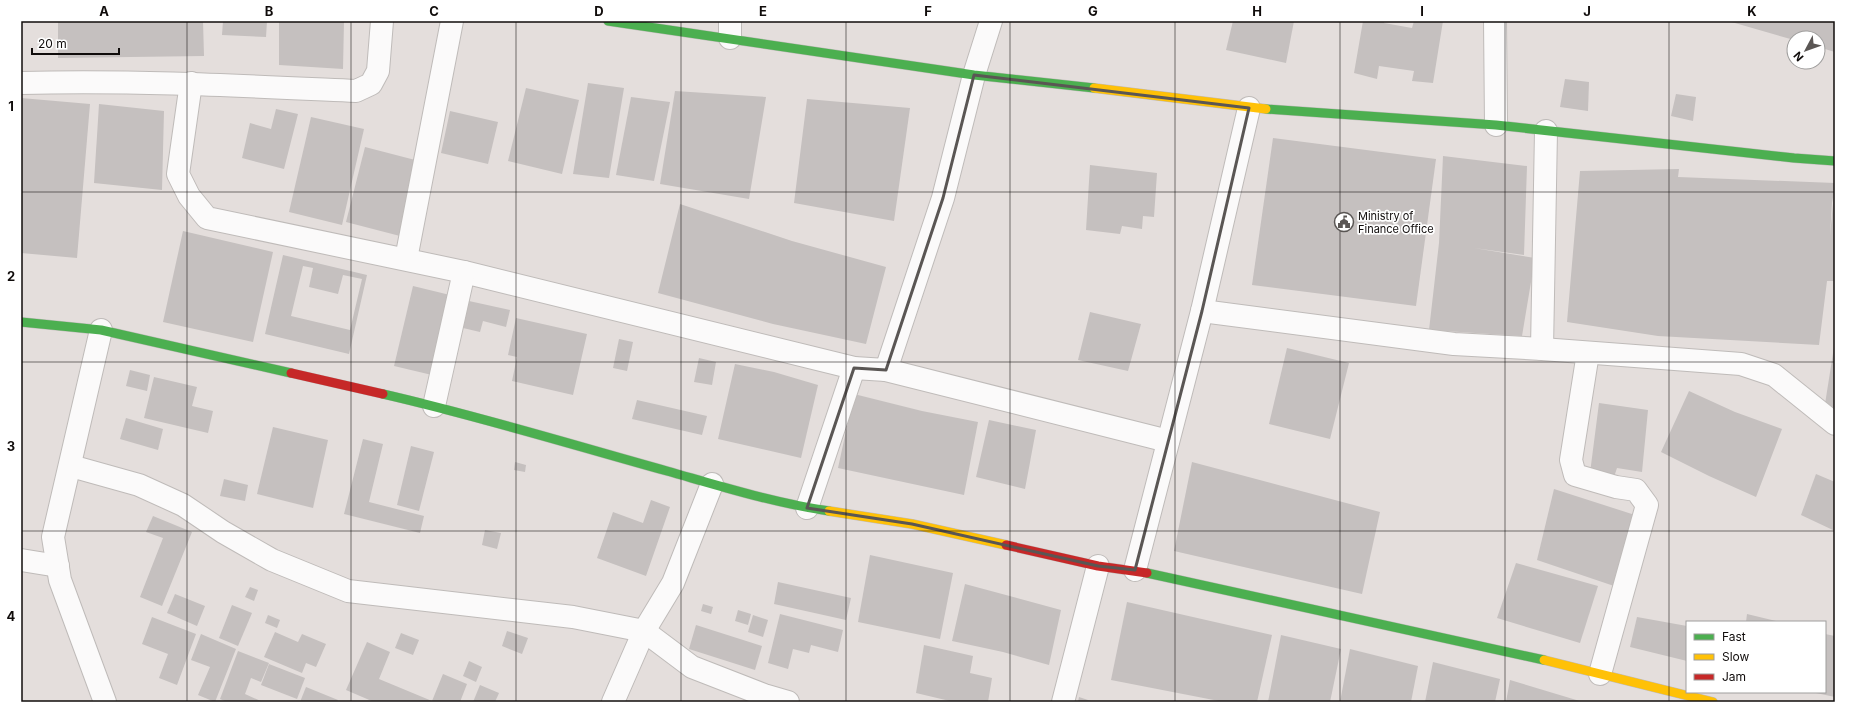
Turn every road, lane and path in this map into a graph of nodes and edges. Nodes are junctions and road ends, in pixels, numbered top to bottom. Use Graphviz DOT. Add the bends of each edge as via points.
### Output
graph roads {
  1 [pos="382,21"];
  2 [pos="452,21"];
  3 [pos="608,21"];
  4 [pos="991,21"];
  5 [pos="1495,21"];
  6 [pos="730,29"];
  7 [pos="974,75"];
  8 [pos="21,83"];
  9 [pos="191,83"];
  10 [pos="1249,108"];
  11 [pos="1496,125"];
  12 [pos="1546,131"];
  13 [pos="1835,161"];
  14 [pos="406,259"];
  15 [pos="464,272"];
  16 [pos="1202,312"];
  17 [pos="21,322"];
  18 [pos="101,330"];
  19 [pos="1542,349"];
  20 [pos="1588,353"];
  21 [pos="854,368"];
  22 [pos="886,370"];
  23 [pos="434,406"];
  24 [pos="1835,424"];
  25 [pos="1168,441"];
  26 [pos="71,466"];
  27 [pos="712,484"];
  28 [pos="807,508"];
  29 [pos="21,560"];
  30 [pos="58,566"];
  31 [pos="1098,566"];
  32 [pos="1135,570"];
  33 [pos="644,631"];
  34 [pos="1600,674"];
  35 [pos="105,702"];
  36 [pos="613,702"];
  37 [pos="788,702"];
  38 [pos="1063,702"];
  39 [pos="1714,702"];
  1 -- 9 [label="street" via="378,71 371,84 356,91"];
  2 -- 14 [label="street"];
  3 -- 6 [label="street"];
  4 -- 7 [label="street"];
  5 -- 11 [label="street"];
  6 -- 7 [label="street"];
  7 -- 10 [label="street" via="1117,90"];
  7 -- 22 [label="street" via="943,198"];
  8 -- 9 [label="street"];
  9 -- 14 [label="street" via="178,174 189,196 207,218"];
  10 -- 11 [label="street"];
  10 -- 16 [label="street"];
  11 -- 12 [label="street"];
  12 -- 13 [label="street"];
  12 -- 19 [label="street"];
  14 -- 15 [label="street"];
  15 -- 21 [label="street"];
  15 -- 23 [label="street"];
  16 -- 19 [label="street" via="1454,344"];
  16 -- 25 [label="street"];
  17 -- 18 [label="street"];
  18 -- 23 [label="street"];
  18 -- 26 [label="street"];
  19 -- 20 [label="street"];
  20 -- 24 [label="street" via="1741,364 1774,375"];
  20 -- 34 [label="street" via="1571,460 1575,475 1636,490 1646,505"];
  21 -- 22 [label="street"];
  21 -- 28 [label="street"];
  22 -- 25 [label="street"];
  23 -- 27 [label="street"];
  25 -- 32 [label="street"];
  26 -- 30 [label="street" via="53,537"];
  26 -- 33 [label="street" via="139,485 183,505 272,560 348,591 573,617"];
  27 -- 28 [label="street"];
  27 -- 33 [label="street" via="673,583"];
  28 -- 31 [label="street" via="912,524"];
  29 -- 30 [label="street"];
  30 -- 35 [label="street" via="60,580"];
  31 -- 32 [label="street"];
  31 -- 38 [label="street"];
  32 -- 34 [label="street"];
  33 -- 36 [label="street"];
  33 -- 37 [label="street" via="692,667"];
  34 -- 39 [label="street"];
}
